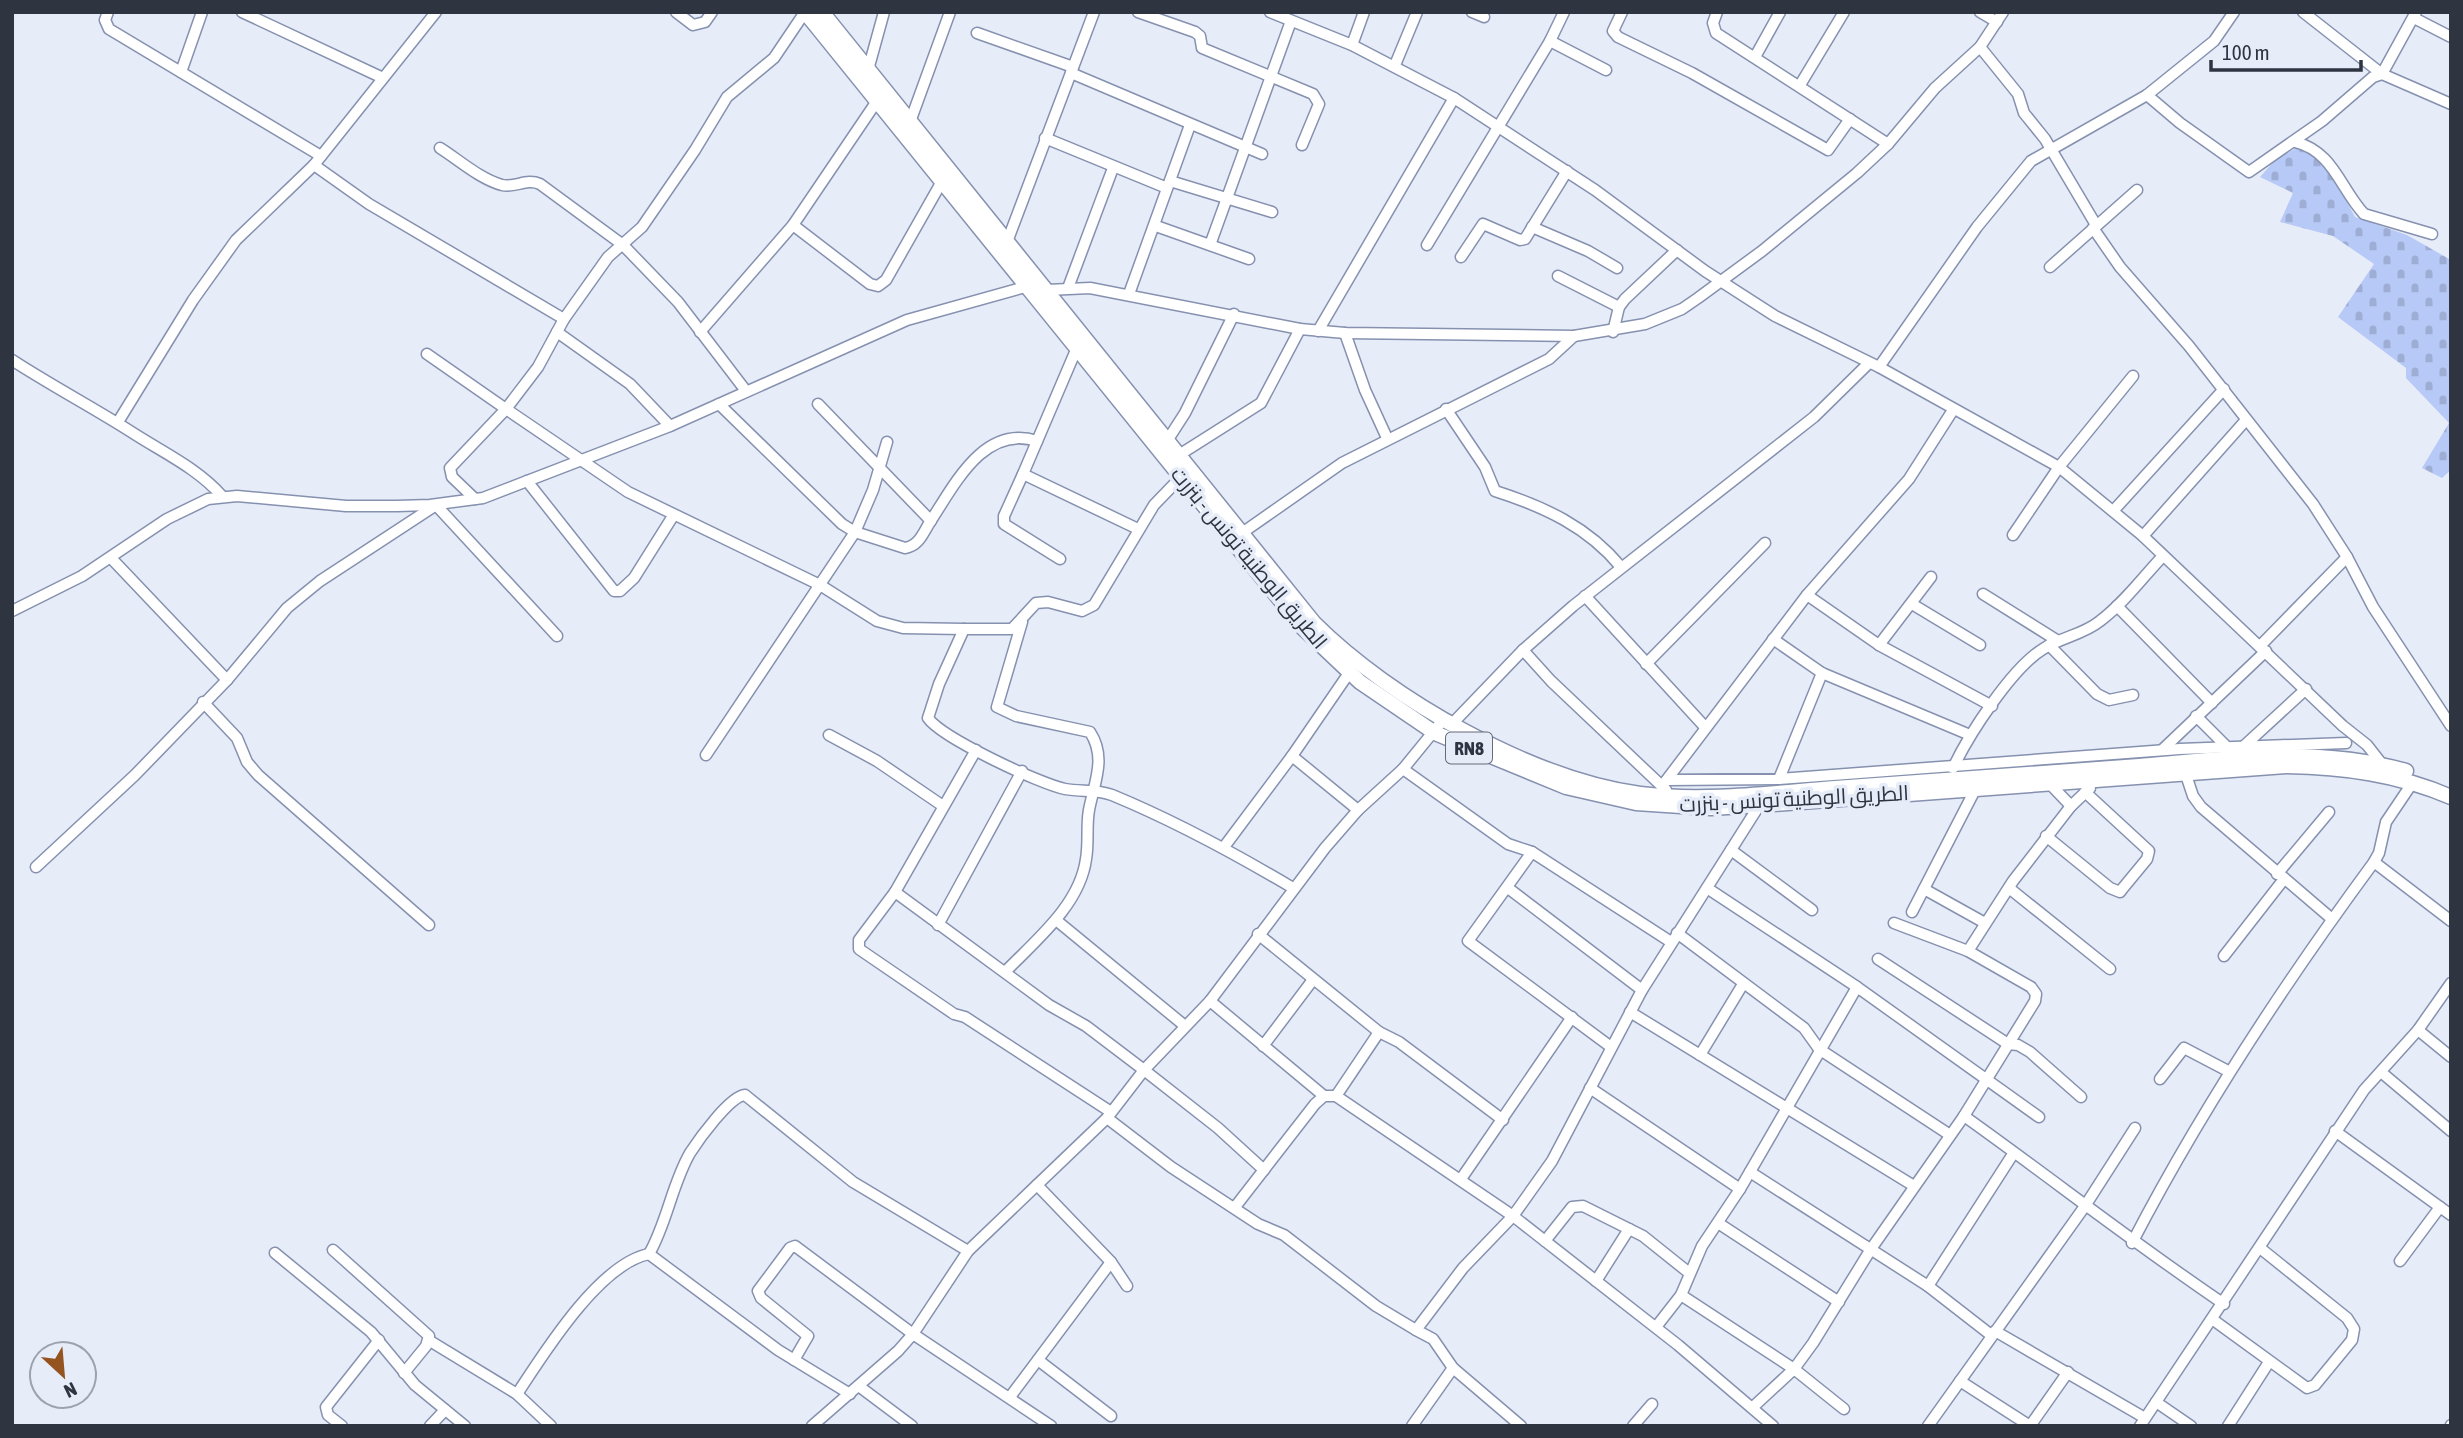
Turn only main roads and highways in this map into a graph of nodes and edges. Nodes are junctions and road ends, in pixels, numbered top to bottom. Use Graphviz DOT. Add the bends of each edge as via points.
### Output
graph roads {
  1 [pos="805,12"];
  2 [pos="822,12"];
  3 [pos="2359,765"];
  4 [pos="2386,770"];
  5 [pos="2017,780"];
  6 [pos="2451,786"];
  7 [pos="2451,797"];
  8 [pos="1764,799"];
  1 -- 8 [label="main road, الطريق الوطنية تونس - بنزرت / RN8" via="1303,628 1349,673 1434,733 1546,780 1609,799 1662,806"];
  2 -- 8 [label="main road, الطريق الوطنية تونس - بنزرت / RN8" via="1314,623 1367,672 1447,722 1590,782 1641,794 1667,787"];
  3 -- 4 [label="main road, الطريق الوطنية تونس - بنزرت / RN8"];
  3 -- 5 [label="main road, الطريق الوطنية تونس - بنزرت / RN8" via="2050,784"];
  3 -- 5 [label="main road, الطريق الوطنية تونس - بنزرت / RN8" via="2251,757"];
  4 -- 6 [label="main road, الطريق الوطنية تونس - بنزرت / RN8"];
  4 -- 7 [label="main road, الطريق الوطنية تونس - بنزرت / RN8"];
  5 -- 8 [label="main road, الطريق الوطنية تونس - بنزرت / RN8" via="1947,780"];
  5 -- 8 [label="main road, الطريق الوطنية تونس - بنزرت / RN8" via="1976,788"];
}
